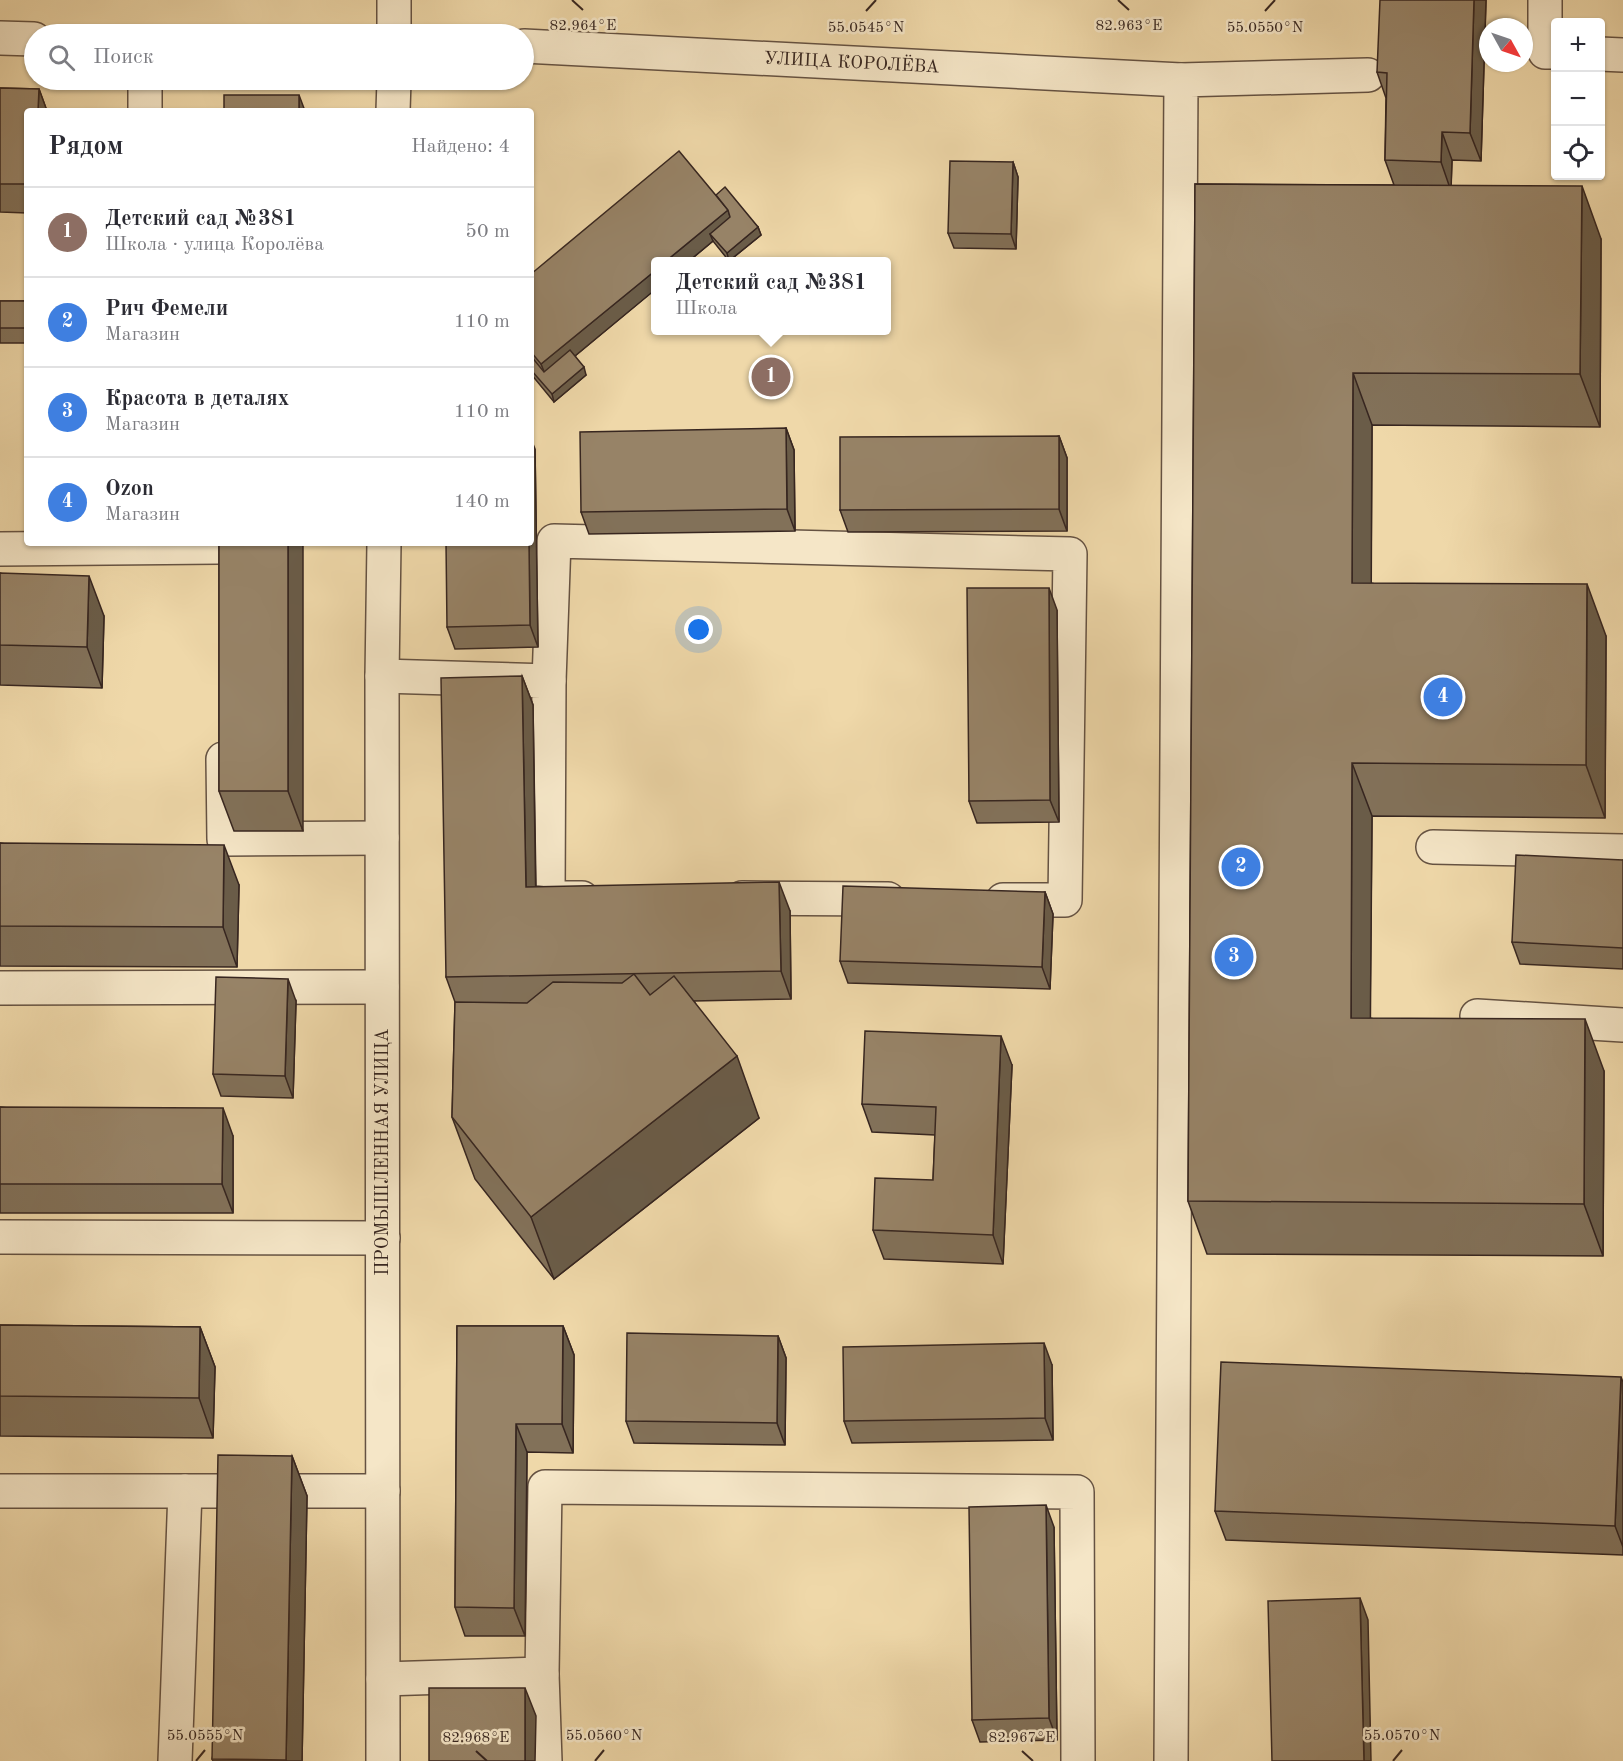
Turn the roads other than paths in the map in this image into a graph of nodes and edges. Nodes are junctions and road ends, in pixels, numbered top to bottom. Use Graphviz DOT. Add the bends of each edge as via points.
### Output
graph roads {
  1 [pos="394,0"];
  2 [pos="1545,0"];
  3 [pos="394,24"];
  4 [pos="0,38"];
  5 [pos="24,39"];
  6 [pos="534,47"];
  7 [pos="1551,52"];
  8 [pos="1605,54"];
  9 [pos="1623,55"];
  10 [pos="1368,75"];
  11 [pos="1181,80"];
  12 [pos="145,90"];
  13 [pos="394,90"];
  14 [pos="145,108"];
  15 [pos="393,108"];
  16 [pos="164,546"];
  17 [pos="219,546"];
  18 [pos="384,546"];
  19 [pos="0,549"];
  20 [pos="220,582"];
  21 [pos="382,676"];
  22 [pos="549,681"];
  23 [pos="222,734"];
  24 [pos="382,838"];
  25 [pos="1433,847"];
  26 [pos="1623,851"];
  27 [pos="607,898"];
  28 [pos="713,898"];
  29 [pos="913,899"];
  30 [pos="971,899"];
  31 [pos="382,987"];
  32 [pos="0,988"];
  33 [pos="1477,1016"];
  34 [pos="1623,1025"];
  35 [pos="0,1238"];
  36 [pos="382,1238"];
  37 [pos="0,1491"];
  38 [pos="184,1491"];
  39 [pos="383,1491"];
  40 [pos="542,1674"];
  41 [pos="383,1679"];
  42 [pos="175,1761"];
  43 [pos="383,1761"];
  44 [pos="545,1761"];
  45 [pos="1078,1761"];
  46 [pos="1171,1761"];
  1 -- 3 [label="street"];
  2 -- 7 [label="street" via="1545,52"];
  4 -- 5 [label="street"];
  6 -- 11 [label="street, УЛИЦА КОРОЛЁВА"];
  8 -- 9 [label="street"];
  10 -- 11 [label="street, УЛИЦА КОРОЛЁВА"];
  11 -- 46 [label="street"];
  12 -- 14 [label="street"];
  13 -- 15 [label="street"];
  16 -- 19 [label="street"];
  17 -- 20 [label="street"];
  18 -- 21 [label="street, ПРОМЫШЛЕННАЯ УЛИЦА"];
  21 -- 22 [label="street"];
  21 -- 24 [label="street, ПРОМЫШЛЕННАЯ УЛИЦА"];
  22 -- 27 [label="street" via="548,898"];
  22 -- 30 [label="street" via="554,541 1070,554 1065,900"];
  23 -- 24 [label="street" via="224,839"];
  24 -- 31 [label="street, ПРОМЫШЛЕННАЯ УЛИЦА"];
  25 -- 26 [label="street"];
  28 -- 29 [label="street"];
  31 -- 32 [label="street"];
  31 -- 36 [label="street, ПРОМЫШЛЕННАЯ УЛИЦА"];
  33 -- 34 [label="street"];
  35 -- 36 [label="street"];
  36 -- 39 [label="street, ПРОМЫШЛЕННАЯ УЛИЦА"];
  37 -- 38 [label="street"];
  38 -- 39 [label="street"];
  38 -- 42 [label="street"];
  39 -- 41 [label="street, ПРОМЫШЛЕННАЯ УЛИЦА"];
  40 -- 41 [label="street"];
  40 -- 44 [label="street"];
  40 -- 45 [label="street" via="545,1487 1077,1492"];
  41 -- 43 [label="street, ПРОМЫШЛЕННАЯ УЛИЦА"];
}
